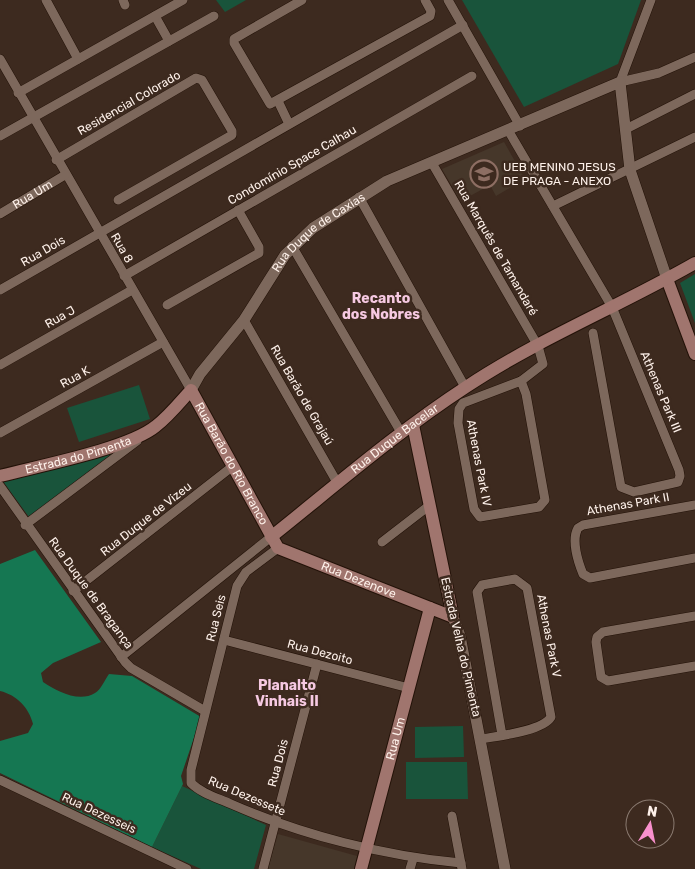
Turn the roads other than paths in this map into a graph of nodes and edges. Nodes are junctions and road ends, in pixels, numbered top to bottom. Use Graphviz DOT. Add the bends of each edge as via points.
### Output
graph roads {
  1 [pos="46,0"];
  2 [pos="183,0"];
  3 [pos="302,0"];
  4 [pos="425,0"];
  5 [pos="448,0"];
  6 [pos="651,0"];
  7 [pos="155,16"];
  8 [pos="214,16"];
  9 [pos="463,25"];
  10 [pos="169,41"];
  11 [pos="695,57"];
  12 [pos="78,59"];
  13 [pos="0,60"];
  14 [pos="472,76"];
  15 [pos="620,82"];
  16 [pos="18,93"];
  17 [pos="695,94"];
  18 [pos="278,102"];
  19 [pos="32,117"];
  20 [pos="289,124"];
  21 [pos="520,126"];
  22 [pos="626,129"];
  23 [pos="508,130"];
  24 [pos="0,136"];
  25 [pos="695,137"];
  26 [pos="56,160"];
  27 [pos="432,163"];
  28 [pos="630,170"];
  29 [pos="65,175"];
  30 [pos="359,197"];
  31 [pos="118,200"];
  32 [pos="553,206"];
  33 [pos="238,210"];
  34 [pos="0,214"];
  35 [pos="99,233"];
  36 [pos="292,246"];
  37 [pos="695,263"];
  38 [pos="124,276"];
  39 [pos="667,279"];
  40 [pos="0,290"];
  41 [pos="132,290"];
  42 [pos="166,305"];
  43 [pos="612,307"];
  44 [pos="244,320"];
  45 [pos="593,333"];
  46 [pos="163,342"];
  47 [pos="538,346"];
  48 [pos="695,354"];
  49 [pos="0,366"];
  50 [pos="521,381"];
  51 [pos="465,387"];
  52 [pos="191,390"];
  53 [pos="413,425"];
  54 [pos="156,427"];
  55 [pos="0,433"];
  56 [pos="402,434"];
  57 [pos="233,466"];
  58 [pos="0,476"];
  59 [pos="338,484"];
  60 [pos="0,486"];
  61 [pos="430,505"];
  62 [pos="695,505"];
  63 [pos="26,524"];
  64 [pos="274,542"];
  65 [pos="382,542"];
  66 [pos="695,558"];
  67 [pos="73,591"];
  68 [pos="430,608"];
  69 [pos="695,616"];
  70 [pos="453,617"];
  71 [pos="224,640"];
  72 [pos="121,657"];
  73 [pos="317,664"];
  74 [pos="695,666"];
  75 [pos="409,688"];
  76 [pos="205,711"];
  77 [pos="502,735"];
  78 [pos="481,739"];
  79 [pos="0,780"];
  80 [pos="452,816"];
  81 [pos="275,823"];
  82 [pos="367,846"];
  83 [pos="413,858"];
  84 [pos="462,866"];
  85 [pos="187,869"];
  86 [pos="263,869"];
  87 [pos="361,869"];
  88 [pos="410,869"];
  89 [pos="505,869"];
  1 -- 12 [label="street"];
  2 -- 7 [label="street"];
  3 -- 18 [label="street" via="234,39 269,104"];
  4 -- 18 [label="street" via="430,16"];
  5 -- 9 [label="street"];
  6 -- 15 [label="street"];
  7 -- 10 [label="street"];
  7 -- 12 [label="street"];
  8 -- 10 [label="street"];
  9 -- 20 [label="street, Rua Dois" via="304,111"];
  9 -- 21 [label="street"];
  10 -- 19 [label="street"];
  11 -- 15 [label="street, Rua Duque de Caxias" via="659,73"];
  12 -- 16 [label="street"];
  13 -- 16 [label="street, Rua 8"];
  14 -- 33 [label="street, Condomínio Space Calhau"];
  15 -- 21 [label="street, Rua Duque de Caxias"];
  15 -- 22 [label="street"];
  16 -- 19 [label="street, Rua 8"];
  17 -- 22 [label="street"];
  18 -- 20 [label="street"];
  19 -- 24 [label="street"];
  19 -- 26 [label="street, Rua 8"];
  20 -- 35 [label="street, Rua Dois"];
  21 -- 23 [label="street, Rua Duque de Caxias"];
  22 -- 28 [label="street"];
  23 -- 27 [label="street, Rua Duque de Caxias"];
  23 -- 32 [label="street"];
  25 -- 28 [label="street"];
  26 -- 29 [label="street, Rua 8"];
  26 -- 31 [label="street, Residencial Colorado" via="196,78 202,80 232,135"];
  27 -- 30 [label="street, Rua Duque de Caxias" via="387,181"];
  27 -- 47 [label="street, Rua Marquês de Tamandaré"];
  28 -- 32 [label="street"];
  28 -- 39 [label="street"];
  29 -- 34 [label="street, Rua Um"];
  29 -- 35 [label="street, Rua 8"];
  30 -- 36 [label="street, Rua Duque de Caxias"];
  30 -- 51 [label="street"];
  32 -- 43 [label="street"];
  33 -- 38 [label="street, Condomínio Space Calhau"];
  33 -- 42 [label="street" via="259,252"];
  35 -- 38 [label="street, Rua 8"];
  35 -- 40 [label="street, Rua Dois"];
  36 -- 44 [label="street, Rua Duque de Caxias"];
  36 -- 56 [label="street"];
  37 -- 39 [label="main road, Rua Duque Bacelar"];
  38 -- 41 [label="street, Rua 8"];
  39 -- 43 [label="main road, Rua Duque Bacelar"];
  39 -- 48 [label="main road"];
  41 -- 46 [label="street, Rua 8"];
  41 -- 49 [label="street, Rua J"];
  43 -- 45 [label="street, Athenas Park III" via="679,470 678,482 634,492 621,487"];
  43 -- 47 [label="main road, Rua Duque Bacelar"];
  44 -- 52 [label="street, Rua Duque de Caxias"];
  44 -- 59 [label="street, Rua Barão de Grajaú"];
  46 -- 52 [label="street, Rua 8"];
  46 -- 55 [label="street, Rua K"];
  47 -- 50 [label="street, Athenas Park IV" via="543,364"];
  47 -- 51 [label="main road, Rua Duque Bacelar"];
  50 -- 50 [label="street, Athenas Park IV" via="463,403 459,409 458,422 472,500 480,517 539,507 545,500"];
  51 -- 53 [label="main road, Rua Duque Bacelar"];
  52 -- 54 [label="main road, Rua Duque de Caxias"];
  52 -- 57 [label="main road, Rua Barão do Rio Branco"];
  53 -- 56 [label="main road, Rua Duque Bacelar"];
  53 -- 61 [label="main road, Estrada Velha do Pimenta"];
  54 -- 58 [label="main road, Estrada do Pimenta" via="126,441"];
  54 -- 63 [label="street, Rua Duque de Caxias"];
  56 -- 59 [label="main road, Rua Duque Bacelar"];
  57 -- 64 [label="main road, Rua Barão do Rio Branco"];
  57 -- 67 [label="street, Rua Duque de Vizeu"];
  59 -- 64 [label="main road, Rua Duque Bacelar"];
  60 -- 63 [label="street, Rua Duque de Bragança"];
  61 -- 65 [label="street"];
  61 -- 70 [label="main road, Estrada Velha do Pimenta"];
  62 -- 66 [label="street, Athenas Park II" via="583,525 575,532 575,540 581,569 590,578"];
  63 -- 67 [label="street, Rua Duque de Bragança"];
  64 -- 68 [label="main road, Rua Dezenove"];
  64 -- 71 [label="street, Rua Seis" via="240,579"];
  64 -- 72 [label="street, Rua Duque Bacelar"];
  67 -- 72 [label="street, Rua Duque de Bragança"];
  68 -- 70 [label="main road, Rua Dezenove"];
  68 -- 75 [label="main road, Rua Um"];
  69 -- 74 [label="street" via="602,632 596,637 601,677 608,681"];
  70 -- 78 [label="street, Estrada Velha do Pimenta" via="460,636"];
  71 -- 73 [label="street, Rua Dezoito"];
  71 -- 76 [label="street, Rua Seis"];
  72 -- 76 [label="street, Rua Duque de Bragança" via="132,668"];
  73 -- 75 [label="street, Rua Dezoito"];
  73 -- 81 [label="street, Rua Dois"];
  75 -- 82 [label="main road, Rua Um"];
  76 -- 81 [label="street, Rua Dezessete" via="191,783"];
  77 -- 77 [label="street, Athenas Park V" via="544,725 551,717 527,588 515,579 482,585 477,592"];
  77 -- 78 [label="street, Athenas Park V"];
  78 -- 89 [label="street, Estrada Velha do Pimenta"];
  79 -- 85 [label="street, Rua Dezesseis"];
  80 -- 84 [label="street"];
  81 -- 82 [label="street, Rua Dezessete"];
  81 -- 86 [label="street, Rua Dois"];
  82 -- 83 [label="street, Rua Dezessete"];
  82 -- 87 [label="main road, Rua Um"];
  83 -- 84 [label="street, Rua Dezessete"];
  83 -- 88 [label="street"];
}
